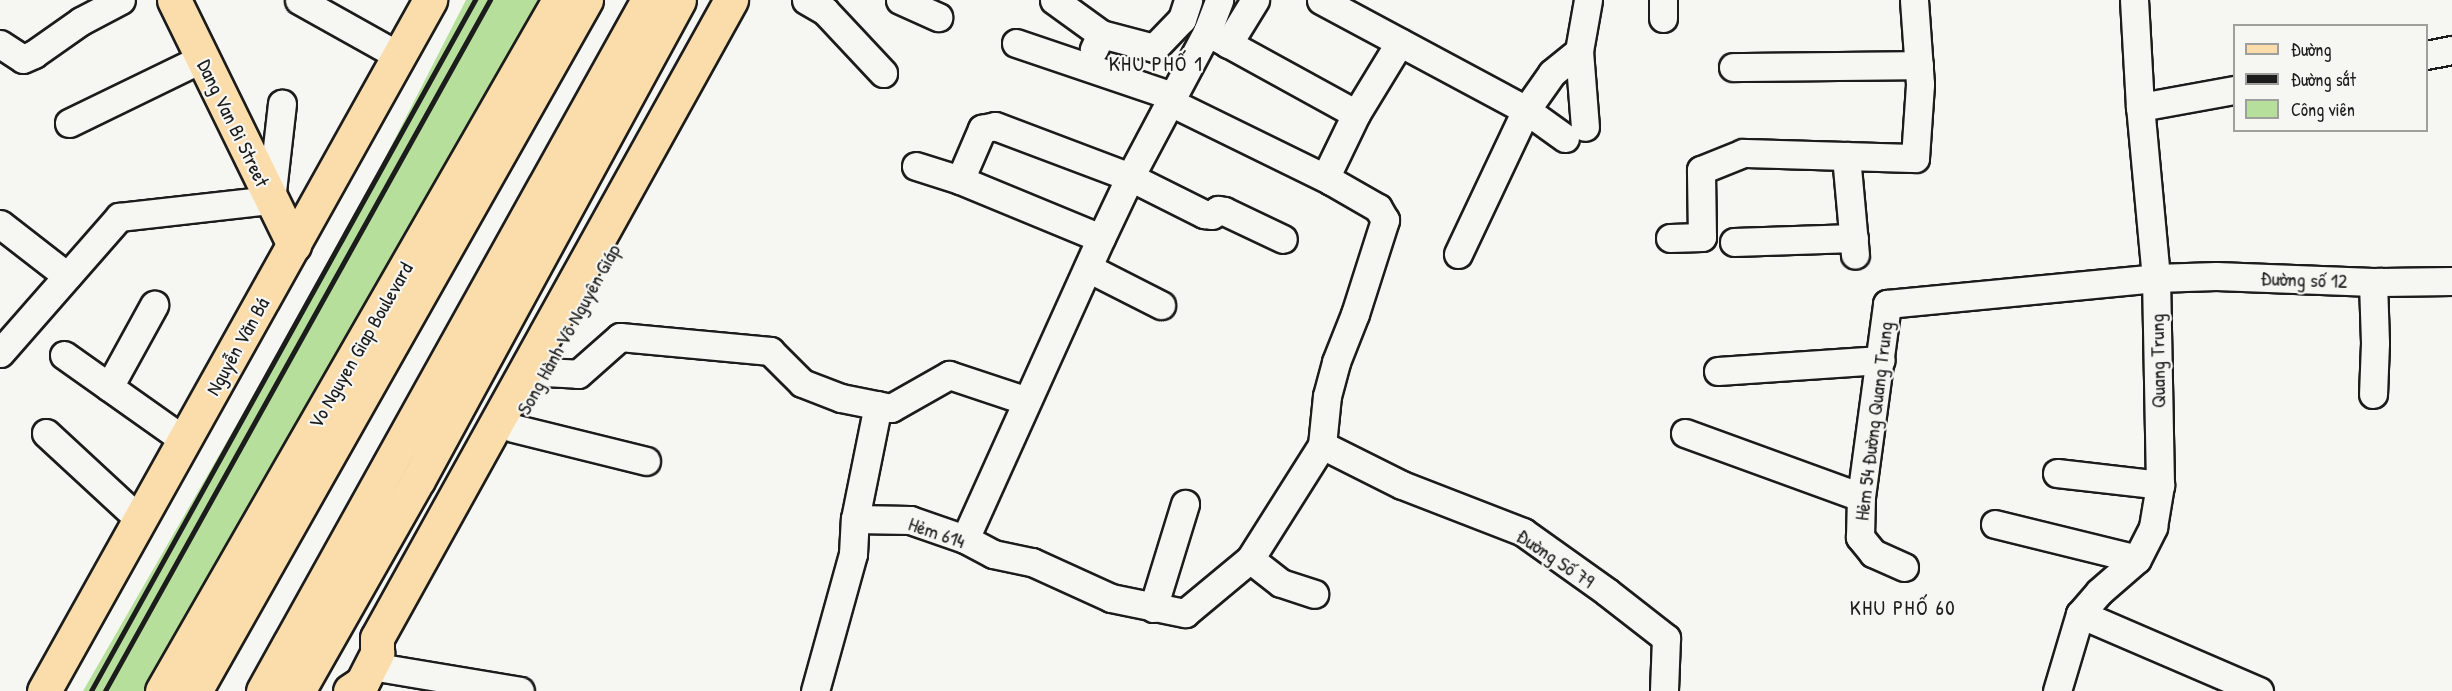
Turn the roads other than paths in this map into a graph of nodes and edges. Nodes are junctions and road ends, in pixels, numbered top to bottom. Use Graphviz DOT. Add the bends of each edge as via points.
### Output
graph roads {
  1 [pos="121,0"];
  2 [pos="174,0"];
  3 [pos="299,0"];
  4 [pos="430,0"];
  5 [pos="559,0"];
  6 [pos="586,0"];
  7 [pos="648,0"];
  8 [pos="679,0"];
  9 [pos="731,0"];
  10 [pos="753,0"];
  11 [pos="806,0"];
  12 [pos="900,0"];
  13 [pos="1054,0"];
  14 [pos="1188,0"];
  15 [pos="1219,0"];
  16 [pos="1255,0"];
  17 [pos="1321,0"];
  18 [pos="1588,0"];
  19 [pos="1914,0"];
  20 [pos="2134,0"];
  21 [pos="938,17"];
  22 [pos="1101,34"];
  23 [pos="1217,38"];
  24 [pos="1400,42"];
  25 [pos="1016,43"];
  26 [pos="0,44"];
  27 [pos="2452,50"];
  28 [pos="1579,51"];
  29 [pos="2428,55"];
  30 [pos="399,56"];
  31 [pos="203,58"];
  32 [pos="1919,65"];
  33 [pos="1085,66"];
  34 [pos="1733,67"];
  35 [pos="883,73"];
  36 [pos="2233,90"];
  37 [pos="1172,99"];
  38 [pos="282,104"];
  39 [pos="2140,107"];
  40 [pos="1526,110"];
  41 [pos="1356,114"];
  42 [pos="69,123"];
  43 [pos="1846,156"];
  44 [pos="916,166"];
  45 [pos="1130,177"];
  46 [pos="960,180"];
  47 [pos="1331,181"];
  48 [pos="271,200"];
  49 [pos="0,224"];
  50 [pos="1101,237"];
  51 [pos="1670,238"];
  52 [pos="1283,239"];
  53 [pos="1734,242"];
  54 [pos="294,245"];
  55 [pos="1458,254"];
  56 [pos="1088,268"];
  57 [pos="67,276"];
  58 [pos="2156,278"];
  59 [pos="2373,282"];
  60 [pos="2452,282"];
  61 [pos="154,305"];
  62 [pos="1161,305"];
  63 [pos="0,353"];
  64 [pos="64,355"];
  65 [pos="1881,360"];
  66 [pos="1718,371"];
  67 [pos="544,372"];
  68 [pos="108,387"];
  69 [pos="2373,394"];
  70 [pos="1027,401"];
  71 [pos="878,405"];
  72 [pos="513,428"];
  73 [pos="46,433"];
  74 [pos="1685,433"];
  75 [pos="184,440"];
  76 [pos="1322,445"];
  77 [pos="646,461"];
  78 [pos="2057,473"];
  79 [pos="2160,485"];
  80 [pos="1861,497"];
  81 [pos="1185,504"];
  82 [pos="855,519"];
  83 [pos="140,520"];
  84 [pos="1995,524"];
  85 [pos="965,539"];
  86 [pos="1250,559"];
  87 [pos="2137,559"];
  88 [pos="1904,567"];
  89 [pos="1314,594"];
  90 [pos="1153,608"];
  91 [pos="2080,614"];
  92 [pos="364,677"];
  93 [pos="44,691"];
  94 [pos="162,691"];
  95 [pos="195,691"];
  96 [pos="263,691"];
  97 [pos="298,691"];
  98 [pos="520,691"];
  99 [pos="815,691"];
  100 [pos="1664,691"];
  101 [pos="2056,691"];
  102 [pos="2259,691"];
  1 -- 26 [label="street" via="23,59"];
  2 -- 31 [label="main road, Dang Van Bi Street"];
  3 -- 30 [label="street"];
  4 -- 30 [label="main road, Nguyễn Văn Bá"];
  5 -- 94 [label="main road, Vo Nguyen Giap Boulevard"];
  6 -- 95 [label="main road, Vo Nguyen Giap Boulevard"];
  7 -- 96 [label="main road"];
  8 -- 97 [label="main road" via="418,480"];
  9 -- 92 [label="main road, Song Hành Võ Nguyên Giáp" via="377,638"];
  10 -- 67 [label="main road, Song Hành Võ Nguyên Giáp"];
  11 -- 35 [label="street" via="825,11"];
  12 -- 21 [label="street"];
  13 -- 22 [label="street"];
  14 -- 22 [label="street" via="1182,19 1154,48"];
  15 -- 23 [label="street"];
  16 -- 23 [label="street"];
  17 -- 24 [label="street"];
  18 -- 28 [label="street"];
  19 -- 32 [label="street"];
  20 -- 39 [label="street, Quang Trung"];
  22 -- 33 [label="street"];
  23 -- 37 [label="street"];
  23 -- 41 [label="street"];
  24 -- 40 [label="street"];
  24 -- 41 [label="street"];
  25 -- 33 [label="street"];
  27 -- 29 [label="street"];
  28 -- 40 [label="street" via="1552,73"];
  28 -- 40 [label="street" via="1575,133"];
  30 -- 54 [label="main road, Nguyễn Văn Bá"];
  31 -- 42 [label="street"];
  31 -- 48 [label="main road, Dang Van Bi Street"];
  32 -- 34 [label="street"];
  32 -- 43 [label="street" via="1915,158"];
  33 -- 37 [label="street"];
  36 -- 39 [label="street"];
  37 -- 45 [label="street"];
  37 -- 47 [label="street"];
  38 -- 48 [label="street"];
  39 -- 58 [label="street, Quang Trung"];
  40 -- 55 [label="street"];
  41 -- 47 [label="street" via="1328,172"];
  43 -- 51 [label="street" via="1743,153 1701,170 1702,237"];
  43 -- 53 [label="street" via="1854,246"];
  44 -- 46 [label="street"];
  45 -- 46 [label="street" via="988,126 982,129"];
  45 -- 50 [label="street"];
  45 -- 52 [label="street" via="1204,214 1224,211"];
  46 -- 50 [label="street"];
  47 -- 76 [label="street" via="1378,208 1384,220 1336,362 1327,396"];
  48 -- 54 [label="main road, Dang Van Bi Street"];
  48 -- 57 [label="street" via="119,217"];
  49 -- 57 [label="street"];
  50 -- 56 [label="street"];
  54 -- 75 [label="main road, Nguyễn Văn Bá"];
  56 -- 62 [label="street"];
  56 -- 70 [label="street"];
  57 -- 63 [label="street"];
  58 -- 59 [label="street, Đường số 12" via="2216,276"];
  58 -- 65 [label="street, Hẻm 54 Đường Quang Trung" via="1887,304"];
  58 -- 79 [label="street, Quang Trung"];
  59 -- 60 [label="street, Đường số 12"];
  59 -- 69 [label="street"];
  61 -- 68 [label="street"];
  64 -- 68 [label="street"];
  65 -- 66 [label="street"];
  65 -- 80 [label="street, Hẻm 54 Đường Quang Trung"];
  67 -- 71 [label="street" via="578,374 620,337 770,351 802,383 841,398"];
  67 -- 72 [label="main road, Song Hành Võ Nguyên Giáp"];
  68 -- 75 [label="street"];
  70 -- 71 [label="street" via="949,375 891,408"];
  70 -- 85 [label="street"];
  71 -- 82 [label="street"];
  72 -- 77 [label="street"];
  72 -- 92 [label="main road, Song Hành Võ Nguyên Giáp" via="393,641"];
  73 -- 83 [label="street"];
  74 -- 80 [label="street"];
  75 -- 83 [label="main road, Nguyễn Văn Bá"];
  76 -- 86 [label="street"];
  76 -- 100 [label="street, Đường Số 79" via="1402,485 1523,532 1607,592 1666,638"];
  78 -- 79 [label="street"];
  79 -- 87 [label="street, Quang Trung" via="2153,527"];
  80 -- 88 [label="street, Hẻm 54 Đường Quang Trung" via="1860,537 1873,553"];
  81 -- 90 [label="street"];
  82 -- 85 [label="street, Hẻm 614" via="910,520"];
  82 -- 99 [label="street" via="853,554"];
  83 -- 93 [label="main road, Nguyễn Văn Bá"];
  84 -- 87 [label="street"];
  85 -- 90 [label="street, Hẻm 614" via="993,554 1032,562 1111,598"];
  86 -- 89 [label="street" via="1281,583"];
  86 -- 90 [label="street, Hẻm 614" via="1185,613"];
  87 -- 91 [label="street, Quang Trung"];
  91 -- 101 [label="street, Quang Trung"];
  91 -- 102 [label="street"];
  92 -- 98 [label="street"];
}
